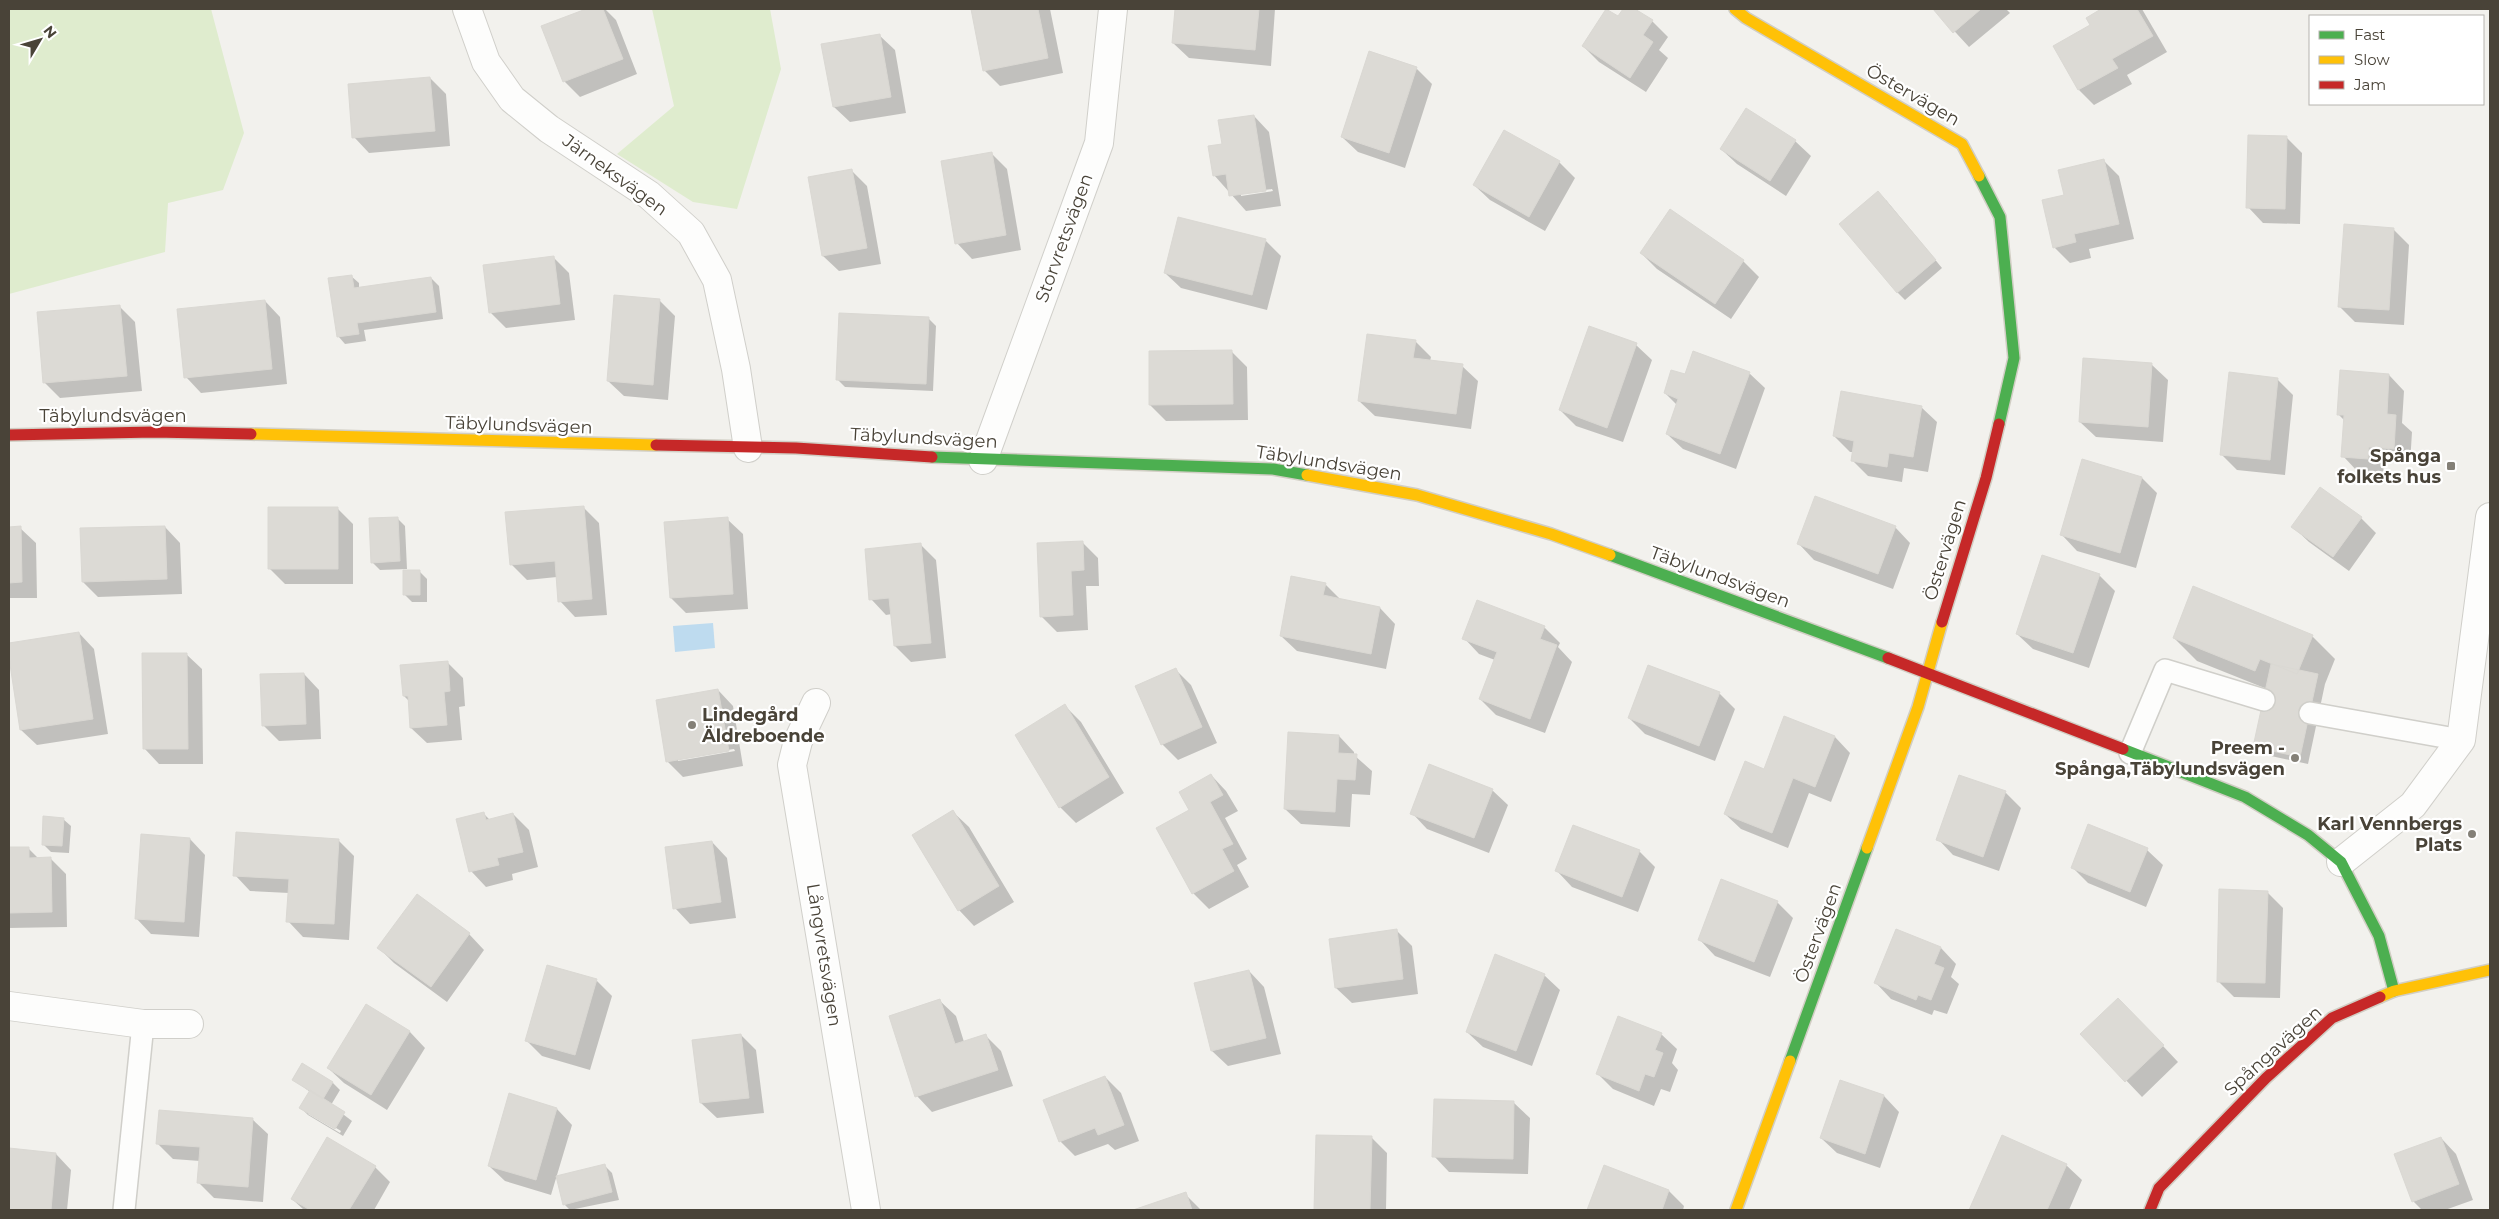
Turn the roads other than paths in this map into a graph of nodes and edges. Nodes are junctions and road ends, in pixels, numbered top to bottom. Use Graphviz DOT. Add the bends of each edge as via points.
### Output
graph roads {
  1 [pos="467,9"];
  2 [pos="1113,9"];
  3 [pos="1735,9"];
  4 [pos="9,434"];
  5 [pos="748,448"];
  6 [pos="983,460"];
  7 [pos="2489,529"];
  8 [pos="1928,673"];
  9 [pos="2264,700"];
  10 [pos="816,703"];
  11 [pos="2310,713"];
  12 [pos="2460,740"];
  13 [pos="2130,753"];
  14 [pos="2341,862"];
  15 [pos="2490,970"];
  16 [pos="2394,991"];
  17 [pos="9,1006"];
  18 [pos="143,1024"];
  19 [pos="189,1024"];
  20 [pos="124,1210"];
  21 [pos="866,1210"];
  22 [pos="1736,1210"];
  23 [pos="2150,1210"];
  1 -- 5 [label="street, Järneksvägen" via="486,62 512,99 648,195 691,232 717,280 736,369"];
  2 -- 6 [label="street, Storvretsvägen" via="1099,143"];
  3 -- 8 [label="street, Östervägen" via="1962,144 2000,217 2014,358 1986,478"];
  4 -- 5 [label="street, Täbylundsvägen" via="154,432"];
  5 -- 6 [label="street, Täbylundsvägen"];
  6 -- 8 [label="street, Täbylundsvägen" via="1273,468 1417,494 1551,534"];
  7 -- 12 [label="street"];
  8 -- 13 [label="street, Täbylundsvägen"];
  8 -- 22 [label="street, Östervägen"];
  9 -- 13 [label="lane" via="2165,670"];
  10 -- 21 [label="street, Långvretsvägen" via="798,741 792,765"];
  11 -- 12 [label="lane"];
  12 -- 14 [label="street" via="2413,805"];
  13 -- 14 [label="street, Täbylundsvägen" via="2245,796 2308,835"];
  14 -- 16 [label="street, Täbylundsvägen" via="2379,936"];
  15 -- 16 [label="street, Spångavägen"];
  16 -- 23 [label="street, Spångavägen" via="2332,1018 2273,1072 2159,1188"];
  17 -- 18 [label="street"];
  18 -- 19 [label="street"];
  18 -- 20 [label="lane"];
}
